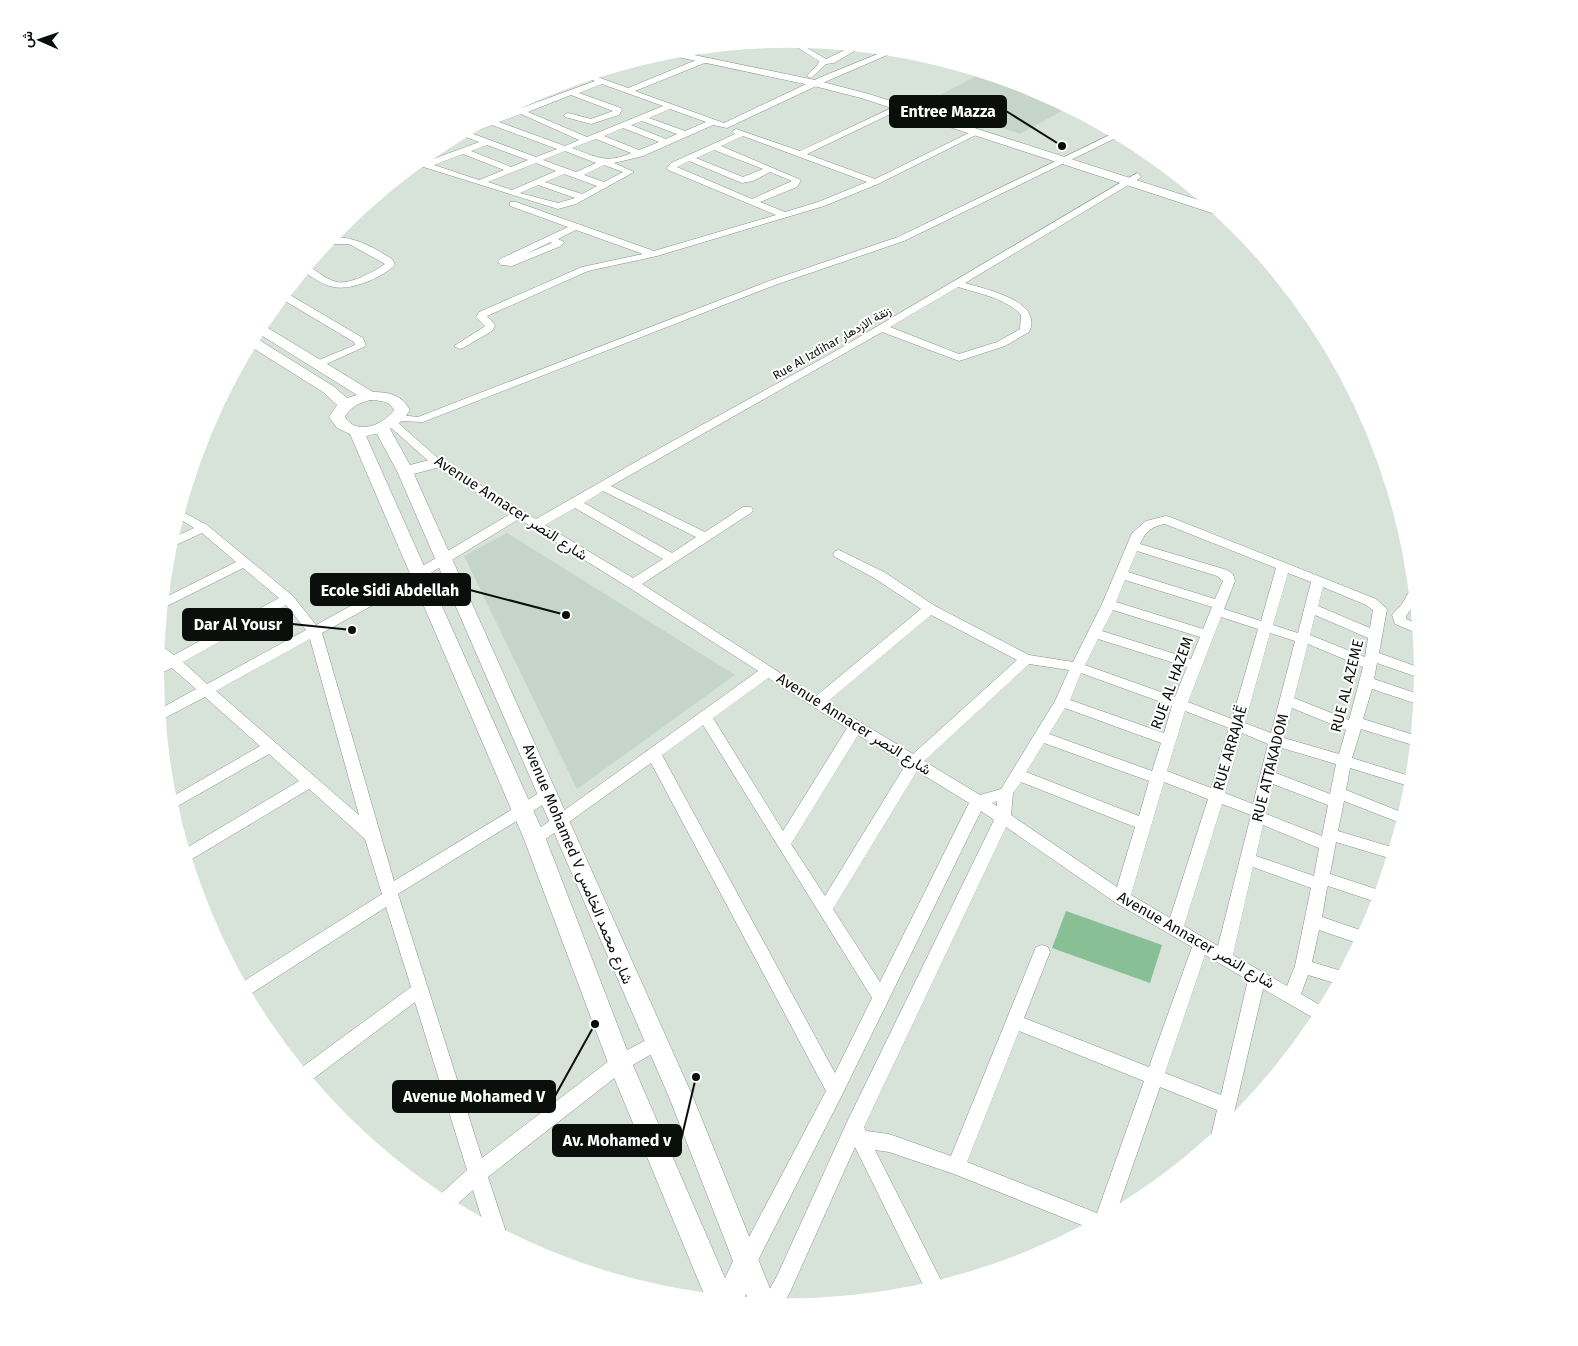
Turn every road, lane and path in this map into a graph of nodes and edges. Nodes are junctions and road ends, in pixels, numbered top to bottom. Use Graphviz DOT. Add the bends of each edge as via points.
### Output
graph roads {
  1 [pos="804,48"];
  2 [pos="849,51"];
  3 [pos="702,54"];
  4 [pos="880,55"];
  5 [pos="687,57"];
  6 [pos="704,60"];
  7 [pos="824,62"];
  8 [pos="596,79"];
  9 [pos="817,79"];
  10 [pos="603,81"];
  11 [pos="632,92"];
  12 [pos="572,93"];
  13 [pos="532,103"];
  14 [pos="603,104"];
  15 [pos="538,106"];
  16 [pos="671,106"];
  17 [pos="901,107"];
  18 [pos="522,112"];
  19 [pos="568,115"];
  20 [pos="642,118"];
  21 [pos="496,120"];
  22 [pos="492,122"];
  23 [pos="713,122"];
  24 [pos="548,123"];
  25 [pos="623,126"];
  26 [pos="724,126"];
  27 [pos="978,132"];
  28 [pos="685,134"];
  29 [pos="744,134"];
  30 [pos="467,136"];
  31 [pos="597,136"];
  32 [pos="1112,137"];
  33 [pos="587,140"];
  34 [pos="487,142"];
  35 [pos="667,142"];
  36 [pos="715,147"];
  37 [pos="563,149"];
  38 [pos="463,152"];
  39 [pos="640,154"];
  40 [pos="801,154"];
  41 [pos="1068,157"];
  42 [pos="689,158"];
  43 [pos="537,160"];
  44 [pos="429,162"];
  45 [pos="604,162"];
  46 [pos="424,165"];
  47 [pos="770,169"];
  48 [pos="512,170"];
  49 [pos="564,170"];
  50 [pos="578,175"];
  51 [pos="1133,179"];
  52 [pos="481,182"];
  53 [pos="537,182"];
  54 [pos="874,182"];
  55 [pos="605,186"];
  56 [pos="512,193"];
  57 [pos="1191,195"];
  58 [pos="582,197"];
  59 [pos="752,202"];
  60 [pos="513,204"];
  61 [pos="1203,205"];
  62 [pos="784,215"];
  63 [pos="577,226"];
  64 [pos="339,239"];
  65 [pos="550,239"];
  66 [pos="654,254"];
  67 [pos="311,271"];
  68 [pos="956,283"];
  69 [pos="288,298"];
  70 [pos="882,328"];
  71 [pos="265,332"];
  72 [pos="257,345"];
  73 [pos="459,346"];
  74 [pos="318,364"];
  75 [pos="370,396"];
  76 [pos="345,404"];
  77 [pos="391,423"];
  78 [pos="356,431"];
  79 [pos="438,463"];
  80 [pos="404,471"];
  81 [pos="603,487"];
  82 [pos="575,503"];
  83 [pos="747,510"];
  84 [pos="519,514"];
  85 [pos="184,516"];
  86 [pos="535,525"];
  87 [pos="203,528"];
  88 [pos="705,537"];
  89 [pos="178,540"];
  90 [pos="1133,546"];
  91 [pos="839,554"];
  92 [pos="671,558"];
  93 [pos="444,560"];
  94 [pos="244,563"];
  95 [pos="1283,567"];
  96 [pos="419,574"];
  97 [pos="1121,574"];
  98 [pos="1318,580"];
  99 [pos="633,584"];
  100 [pos="288,599"];
  101 [pos="168,602"];
  102 [pos="1410,602"];
  103 [pos="1109,604"];
  104 [pos="1218,608"];
  105 [pos="1311,608"];
  106 [pos="930,609"];
  107 [pos="1265,627"];
  108 [pos="1413,627"];
  109 [pos="315,632"];
  110 [pos="1094,633"];
  111 [pos="1207,635"];
  112 [pos="1376,636"];
  113 [pos="1303,638"];
  114 [pos="164,653"];
  115 [pos="1026,659"];
  116 [pos="1371,660"];
  117 [pos="174,661"];
  118 [pos="1195,665"];
  119 [pos="163,667"];
  120 [pos="1077,667"];
  121 [pos="768,671"];
  122 [pos="1414,672"];
  123 [pos="1367,682"];
  124 [pos="207,690"];
  125 [pos="1413,697"];
  126 [pos="1287,700"];
  127 [pos="1062,702"];
  128 [pos="817,703"];
  129 [pos="1180,703"];
  130 [pos="165,713"];
  131 [pos="705,717"];
  132 [pos="1236,725"];
  133 [pos="1355,725"];
  134 [pos="856,726"];
  135 [pos="1041,738"];
  136 [pos="1169,740"];
  137 [pos="1410,740"];
  138 [pos="1276,741"];
  139 [pos="269,747"];
  140 [pos="654,754"];
  141 [pos="915,761"];
  142 [pos="1344,761"];
  143 [pos="1018,775"];
  144 [pos="1158,776"];
  145 [pos="1268,776"];
  146 [pos="1405,780"];
  147 [pos="309,782"];
  148 [pos="1006,793"];
  149 [pos="548,794"];
  150 [pos="1216,796"];
  151 [pos="1338,798"];
  152 [pos="177,801"];
  153 [pos="978,801"];
  154 [pos="521,809"];
  155 [pos="1259,814"];
  156 [pos="1003,817"];
  157 [pos="1397,817"];
  158 [pos="559,821"];
  159 [pos="1144,824"];
  160 [pos="372,836"];
  161 [pos="534,839"];
  162 [pos="1329,839"];
  163 [pos="783,844"];
  164 [pos="1388,853"];
  165 [pos="191,854"];
  166 [pos="1248,859"];
  167 [pos="1322,882"];
  168 [pos="390,893"];
  169 [pos="1373,895"];
  170 [pos="1122,898"];
  171 [pos="825,909"];
  172 [pos="1314,921"];
  173 [pos="1176,929"];
  174 [pos="1356,936"];
  175 [pos="1201,944"];
  176 [pos="1042,952"];
  177 [pos="1224,957"];
  178 [pos="1303,966"];
  179 [pos="1258,976"];
  180 [pos="1336,976"];
  181 [pos="248,987"];
  182 [pos="419,990"];
  183 [pos="1292,996"];
  184 [pos="881,998"];
  185 [pos="1315,1011"];
  186 [pos="1014,1022"];
  187 [pos="656,1043"];
  188 [pos="620,1063"];
  189 [pos="308,1072"];
  190 [pos="1154,1077"];
  191 [pos="835,1091"];
  192 [pos="1227,1106"];
  193 [pos="1223,1122"];
  194 [pos="857,1134"];
  195 [pos="956,1166"];
  196 [pos="478,1174"];
  197 [pos="450,1198"];
  198 [pos="1107,1212"];
  199 [pos="1092,1220"];
  200 [pos="494,1224"];
  201 [pos="746,1263"];
  202 [pos="932,1281"];
  203 [pos="717,1294"];
  204 [pos="731,1295"];
  205 [pos="761,1297"];
  206 [pos="776,1298"];
  1 -- 7 [label="street"];
  2 -- 7 [label="street"];
  3 -- 9 [label="street"];
  4 -- 9 [label="street"];
  5 -- 6 [label="street"];
  6 -- 9 [label="street"];
  6 -- 11 [label="street"];
  7 -- 9 [label="street"];
  8 -- 10 [label="street"];
  9 -- 17 [label="street"];
  9 -- 26 [label="street"];
  9 -- 41 [label="street" via="893,97"];
  10 -- 11 [label="street"];
  10 -- 12 [label="street"];
  11 -- 14 [label="street"];
  11 -- 16 [label="street"];
  12 -- 14 [label="street"];
  12 -- 15 [label="street"];
  13 -- 15 [label="street"];
  14 -- 19 [label="street"];
  14 -- 19 [label="street" via="618,110 591,122"];
  15 -- 18 [label="street"];
  16 -- 20 [label="street"];
  16 -- 23 [label="street"];
  17 -- 27 [label="street"];
  17 -- 40 [label="street"];
  18 -- 21 [label="street"];
  18 -- 24 [label="street"];
  19 -- 24 [label="street"];
  20 -- 25 [label="street"];
  20 -- 28 [label="street"];
  22 -- 37 [label="street"];
  23 -- 26 [label="street"];
  23 -- 28 [label="street"];
  24 -- 33 [label="street"];
  25 -- 31 [label="street"];
  25 -- 35 [label="street"];
  26 -- 29 [label="street"];
  27 -- 41 [label="street"];
  27 -- 54 [label="street"];
  28 -- 35 [label="street"];
  29 -- 36 [label="street"];
  29 -- 40 [label="street"];
  30 -- 34 [label="street"];
  31 -- 33 [label="street"];
  31 -- 39 [label="street"];
  32 -- 41 [label="street"];
  33 -- 37 [label="street"];
  34 -- 38 [label="street"];
  34 -- 43 [label="street"];
  35 -- 39 [label="street"];
  36 -- 42 [label="street"];
  36 -- 47 [label="street"];
  37 -- 43 [label="street"];
  37 -- 45 [label="street"];
  38 -- 44 [label="street"];
  38 -- 48 [label="street"];
  39 -- 45 [label="street" via="618,162"];
  40 -- 54 [label="street"];
  41 -- 51 [label="street"];
  41 -- 77 [label="street" via="900,239 763,286 420,420"];
  42 -- 47 [label="street" via="737,179 750,179"];
  42 -- 59 [label="street" via="671,168"];
  43 -- 48 [label="street"];
  43 -- 49 [label="street"];
  45 -- 50 [label="street"];
  45 -- 55 [label="street" via="630,172"];
  46 -- 52 [label="street"];
  47 -- 59 [label="street" via="794,178 796,182"];
  48 -- 52 [label="street"];
  49 -- 50 [label="street"];
  49 -- 53 [label="street"];
  50 -- 55 [label="street"];
  51 -- 57 [label="street"];
  51 -- 61 [label="street"];
  51 -- 68 [label="street, Rue Al Izdihar زنقة الازدهار"];
  52 -- 56 [label="street"];
  53 -- 56 [label="street"];
  53 -- 58 [label="street"];
  54 -- 62 [label="street"];
  55 -- 58 [label="street"];
  56 -- 58 [label="street" via="558,206"];
  59 -- 62 [label="street"];
  60 -- 63 [label="street"];
  62 -- 66 [label="street"];
  63 -- 65 [label="street"];
  63 -- 66 [label="street"];
  64 -- 67 [label="street" via="354,241 390,264 384,270 342,286"];
  65 -- 65 [label="street" via="504,260 504,263 509,264 559,242"];
  66 -- 73 [label="street" via="585,269 491,310 481,317 490,325 488,329"];
  68 -- 70 [label="street, Rue Al Izdihar زنقة الازدهار"];
  68 -- 70 [label="street" via="1023,311 1025,330 996,347 958,358"];
  69 -- 74 [label="street" via="361,343 361,346"];
  70 -- 81 [label="street, Rue Al Izdihar زنقة الازدهار"];
  71 -- 74 [label="street"];
  72 -- 76 [label="street" via="328,389"];
  74 -- 75 [label="street"];
  75 -- 76 [label="street"];
  75 -- 77 [label="street" via="388,398 400,404 402,410"];
  76 -- 78 [label="street" via="337,417 339,423"];
  77 -- 78 [label="street"];
  77 -- 79 [label="street, Avenue Annacer شارع النصر"];
  77 -- 80 [label="street, Avenue Mohamed V شارع محمد الخامس"];
  78 -- 96 [label="street, Avenue Mohamed V شارع محمد الخامس"];
  79 -- 80 [label="street"];
  79 -- 84 [label="street, Avenue Annacer شارع النصر"];
  80 -- 93 [label="street, Avenue Mohamed V شارع محمد الخامس"];
  81 -- 82 [label="street, Rue Al Izdihar زنقة الازدهار"];
  81 -- 88 [label="street"];
  82 -- 86 [label="street, Rue Al Izdihar زنقة الازدهار"];
  82 -- 92 [label="street"];
  83 -- 88 [label="street"];
  84 -- 86 [label="street, Avenue Annacer شارع النصر"];
  84 -- 93 [label="street"];
  85 -- 87 [label="street"];
  86 -- 99 [label="street, Avenue Annacer شارع النصر"];
  87 -- 89 [label="street"];
  87 -- 94 [label="street"];
  88 -- 92 [label="street"];
  90 -- 95 [label="street, RUE AL AZEME" via="1144,526 1166,520"];
  90 -- 97 [label="street"];
  90 -- 104 [label="street, RUE AL HAZEM" via="1226,574 1229,581"];
  91 -- 106 [label="street" via="879,575"];
  92 -- 99 [label="street"];
  93 -- 96 [label="street"];
  93 -- 149 [label="street, Avenue Mohamed V شارع محمد الخامس"];
  94 -- 100 [label="street"];
  94 -- 101 [label="street"];
  95 -- 98 [label="street, RUE AL AZEME"];
  95 -- 107 [label="street, RUE ARRAJAË"];
  96 -- 109 [label="street"];
  96 -- 154 [label="street, Avenue Mohamed V شارع محمد الخامس"];
  97 -- 103 [label="street"];
  97 -- 104 [label="street"];
  98 -- 105 [label="street, RUE ATTAKADOM"];
  98 -- 112 [label="street, RUE AL AZEME" via="1378,606"];
  99 -- 121 [label="street, Avenue Annacer شارع النصر"];
  100 -- 109 [label="street"];
  100 -- 117 [label="street"];
  102 -- 108 [label="street" via="1399,615 1400,621"];
  103 -- 110 [label="street"];
  103 -- 111 [label="street"];
  104 -- 107 [label="street"];
  104 -- 111 [label="street, RUE AL HAZEM"];
  105 -- 112 [label="street"];
  105 -- 113 [label="street, RUE ATTAKADOM"];
  106 -- 115 [label="street"];
  106 -- 128 [label="street"];
  107 -- 113 [label="street"];
  107 -- 132 [label="street, RUE ARRAJAË"];
  109 -- 124 [label="street"];
  109 -- 160 [label="street"];
  110 -- 118 [label="street"];
  110 -- 120 [label="street"];
  111 -- 118 [label="street, RUE AL HAZEM"];
  112 -- 116 [label="street, RUE AL AZEME"];
  113 -- 116 [label="street"];
  113 -- 126 [label="street, RUE ATTAKADOM"];
  114 -- 117 [label="street"];
  115 -- 120 [label="street"];
  115 -- 141 [label="street"];
  116 -- 122 [label="street"];
  116 -- 123 [label="street, RUE AL AZEME"];
  117 -- 119 [label="street"];
  117 -- 124 [label="street"];
  118 -- 129 [label="street, RUE AL HAZEM"];
  120 -- 127 [label="street"];
  120 -- 129 [label="street"];
  121 -- 128 [label="street, Avenue Annacer شارع النصر"];
  121 -- 131 [label="street"];
  123 -- 125 [label="street"];
  123 -- 133 [label="street, RUE AL AZEME"];
  124 -- 130 [label="street"];
  124 -- 139 [label="street"];
  126 -- 133 [label="street"];
  126 -- 138 [label="street, RUE ATTAKADOM"];
  127 -- 135 [label="street"];
  127 -- 136 [label="street"];
  128 -- 134 [label="street, Avenue Annacer شارع النصر"];
  129 -- 132 [label="street"];
  129 -- 136 [label="street, RUE AL HAZEM"];
  131 -- 140 [label="street"];
  131 -- 163 [label="street"];
  132 -- 138 [label="street"];
  132 -- 150 [label="street, RUE ARRAJAË"];
  133 -- 137 [label="street"];
  133 -- 142 [label="street, RUE AL AZEME"];
  134 -- 141 [label="street, Avenue Annacer شارع النصر"];
  134 -- 163 [label="street"];
  135 -- 143 [label="street"];
  135 -- 144 [label="street"];
  136 -- 144 [label="street, RUE AL HAZEM"];
  138 -- 142 [label="street"];
  138 -- 145 [label="street, RUE ATTAKADOM"];
  139 -- 147 [label="street"];
  139 -- 152 [label="street"];
  140 -- 158 [label="street"];
  140 -- 191 [label="street"];
  141 -- 153 [label="street, Avenue Annacer شارع النصر"];
  141 -- 171 [label="street"];
  142 -- 146 [label="street"];
  142 -- 151 [label="street, RUE AL AZEME"];
  143 -- 148 [label="street"];
  143 -- 159 [label="street"];
  144 -- 150 [label="street"];
  144 -- 159 [label="street, RUE AL HAZEM"];
  145 -- 151 [label="street"];
  145 -- 155 [label="street, RUE ATTAKADOM"];
  147 -- 160 [label="street"];
  147 -- 165 [label="street"];
  148 -- 153 [label="street"];
  148 -- 156 [label="street"];
  149 -- 154 [label="street"];
  149 -- 158 [label="street, Avenue Mohamed V شارع محمد الخامس"];
  150 -- 155 [label="street"];
  150 -- 173 [label="street, RUE ARRAJAË"];
  151 -- 157 [label="street"];
  151 -- 162 [label="street, RUE AL AZEME"];
  153 -- 156 [label="street, Avenue Annacer شارع النصر"];
  153 -- 184 [label="street"];
  154 -- 161 [label="street, Avenue Mohamed V شارع محمد الخامس"];
  154 -- 168 [label="street"];
  155 -- 162 [label="street"];
  155 -- 166 [label="street, RUE ATTAKADOM"];
  156 -- 170 [label="street, Avenue Annacer شارع النصر"];
  156 -- 194 [label="street"];
  158 -- 161 [label="street"];
  158 -- 187 [label="street, Avenue Mohamed V شارع محمد الخامس"];
  159 -- 170 [label="street, RUE AL HAZEM"];
  160 -- 168 [label="street"];
  161 -- 188 [label="street, Avenue Mohamed V شارع محمد الخامس"];
  162 -- 164 [label="street"];
  162 -- 167 [label="street, RUE AL AZEME"];
  163 -- 171 [label="street"];
  166 -- 167 [label="street"];
  166 -- 177 [label="street, RUE ATTAKADOM"];
  167 -- 169 [label="street"];
  167 -- 172 [label="street, RUE AL AZEME"];
  168 -- 181 [label="street"];
  168 -- 182 [label="street"];
  170 -- 173 [label="street, Avenue Annacer شارع النصر"];
  171 -- 184 [label="street"];
  172 -- 174 [label="street"];
  172 -- 178 [label="street, RUE AL AZEME"];
  173 -- 175 [label="street, Avenue Annacer شارع النصر"];
  175 -- 177 [label="street, Avenue Annacer شارع النصر"];
  175 -- 190 [label="street"];
  176 -- 186 [label="street"];
  177 -- 179 [label="street, Avenue Annacer شارع النصر"];
  178 -- 180 [label="street"];
  178 -- 183 [label="street, RUE AL AZEME"];
  179 -- 183 [label="street, Avenue Annacer شارع النصر"];
  179 -- 192 [label="street"];
  182 -- 189 [label="street"];
  182 -- 196 [label="street"];
  183 -- 185 [label="street, Avenue Annacer شارع النصر"];
  184 -- 191 [label="street"];
  186 -- 190 [label="street"];
  186 -- 195 [label="street"];
  187 -- 188 [label="street"];
  187 -- 201 [label="street, Avenue Mohamed V شارع محمد الخامس" via="681,1097"];
  188 -- 196 [label="street"];
  188 -- 203 [label="street, Avenue Mohamed V شارع محمد الخامس"];
  190 -- 192 [label="street"];
  190 -- 198 [label="street"];
  191 -- 201 [label="street"];
  192 -- 193 [label="street"];
  194 -- 195 [label="street"];
  194 -- 202 [label="street"];
  194 -- 206 [label="street"];
  195 -- 199 [label="street"];
  196 -- 197 [label="street"];
  196 -- 200 [label="street"];
  201 -- 204 [label="street"];
  201 -- 205 [label="street, Avenue Mohamed V شارع محمد الخامس"];
}
